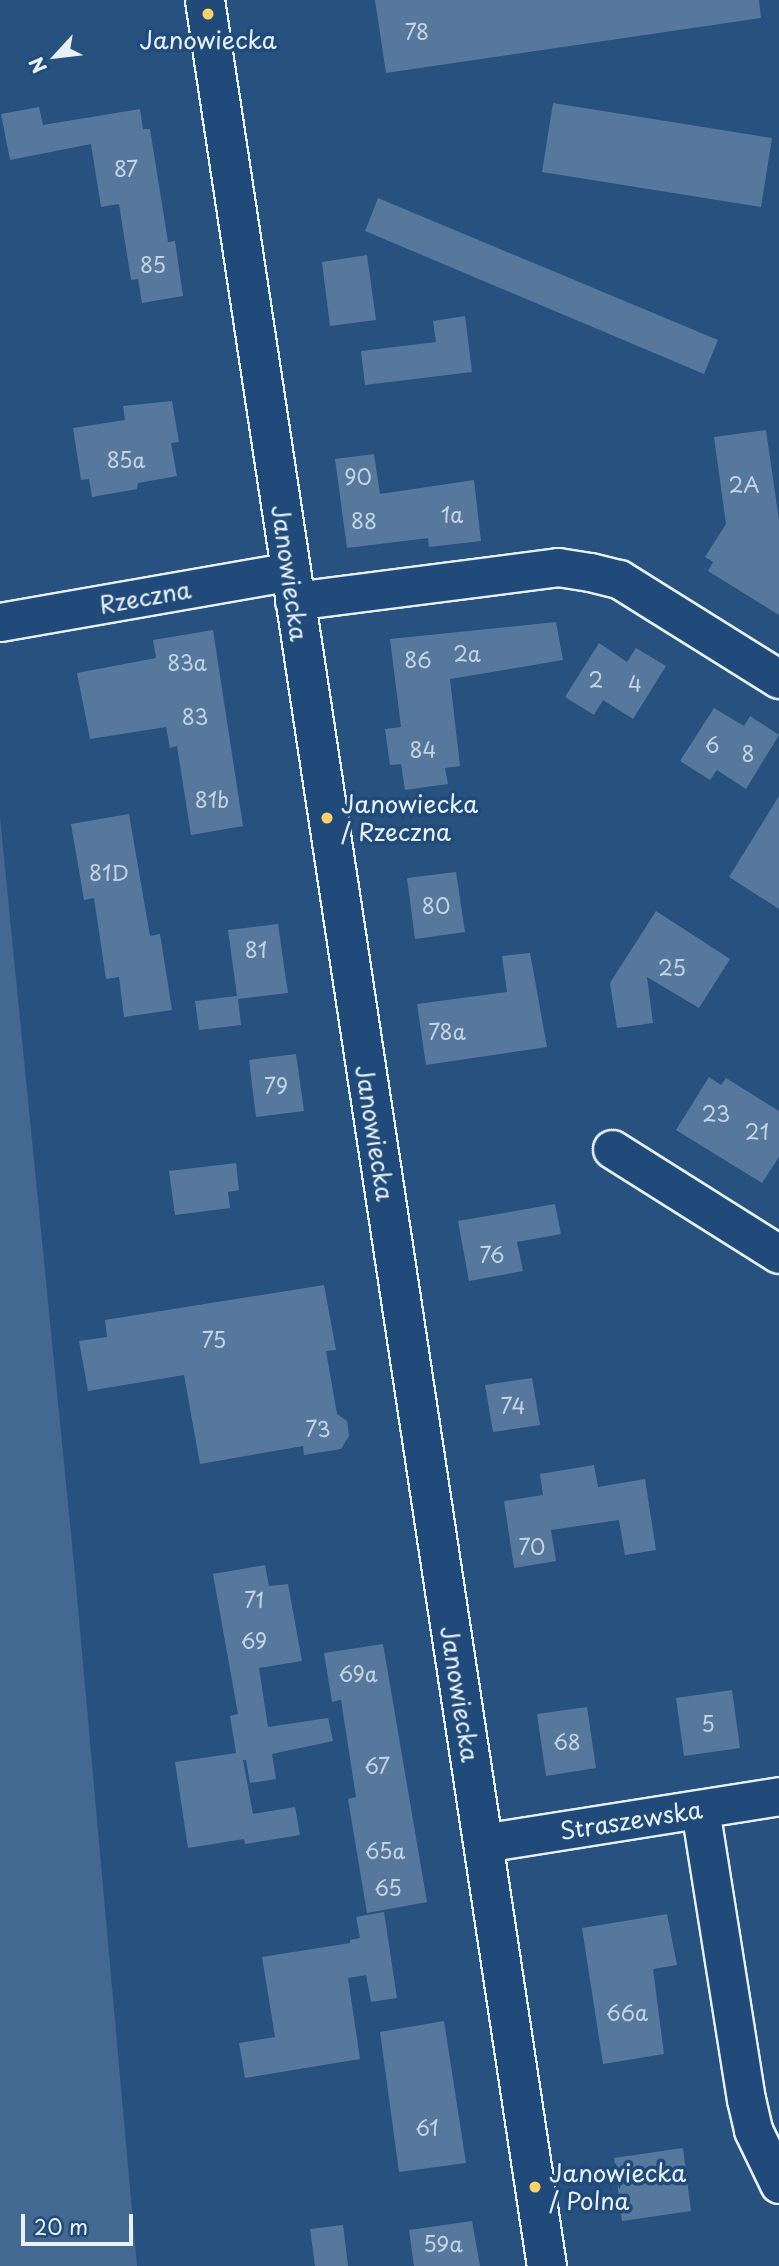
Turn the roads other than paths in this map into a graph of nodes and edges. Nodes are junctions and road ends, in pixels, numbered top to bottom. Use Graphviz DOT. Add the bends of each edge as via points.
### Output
graph roads {
  1 [pos="205,0"];
  2 [pos="293,586"];
  3 [pos="0,622"];
  4 [pos="779,679"];
  5 [pos="612,1149"];
  6 [pos="779,1254"];
  7 [pos="779,1796"];
  8 [pos="700,1809"];
  9 [pos="483,1843"];
  10 [pos="779,2184"];
  11 [pos="547,2266"];
  1 -- 2 [label="street, Janowiecka"];
  2 -- 3 [label="street, Rzeczna"];
  2 -- 4 [label="street, Rzeczna" via="558,567 590,572 619,579"];
  2 -- 9 [label="street, Janowiecka"];
  5 -- 6 [label="street"];
  7 -- 8 [label="street, Straszewska"];
  8 -- 9 [label="street, Straszewska"];
  8 -- 10 [label="street" via="746,2099 753,2130"];
  9 -- 11 [label="street, Janowiecka"];
}
